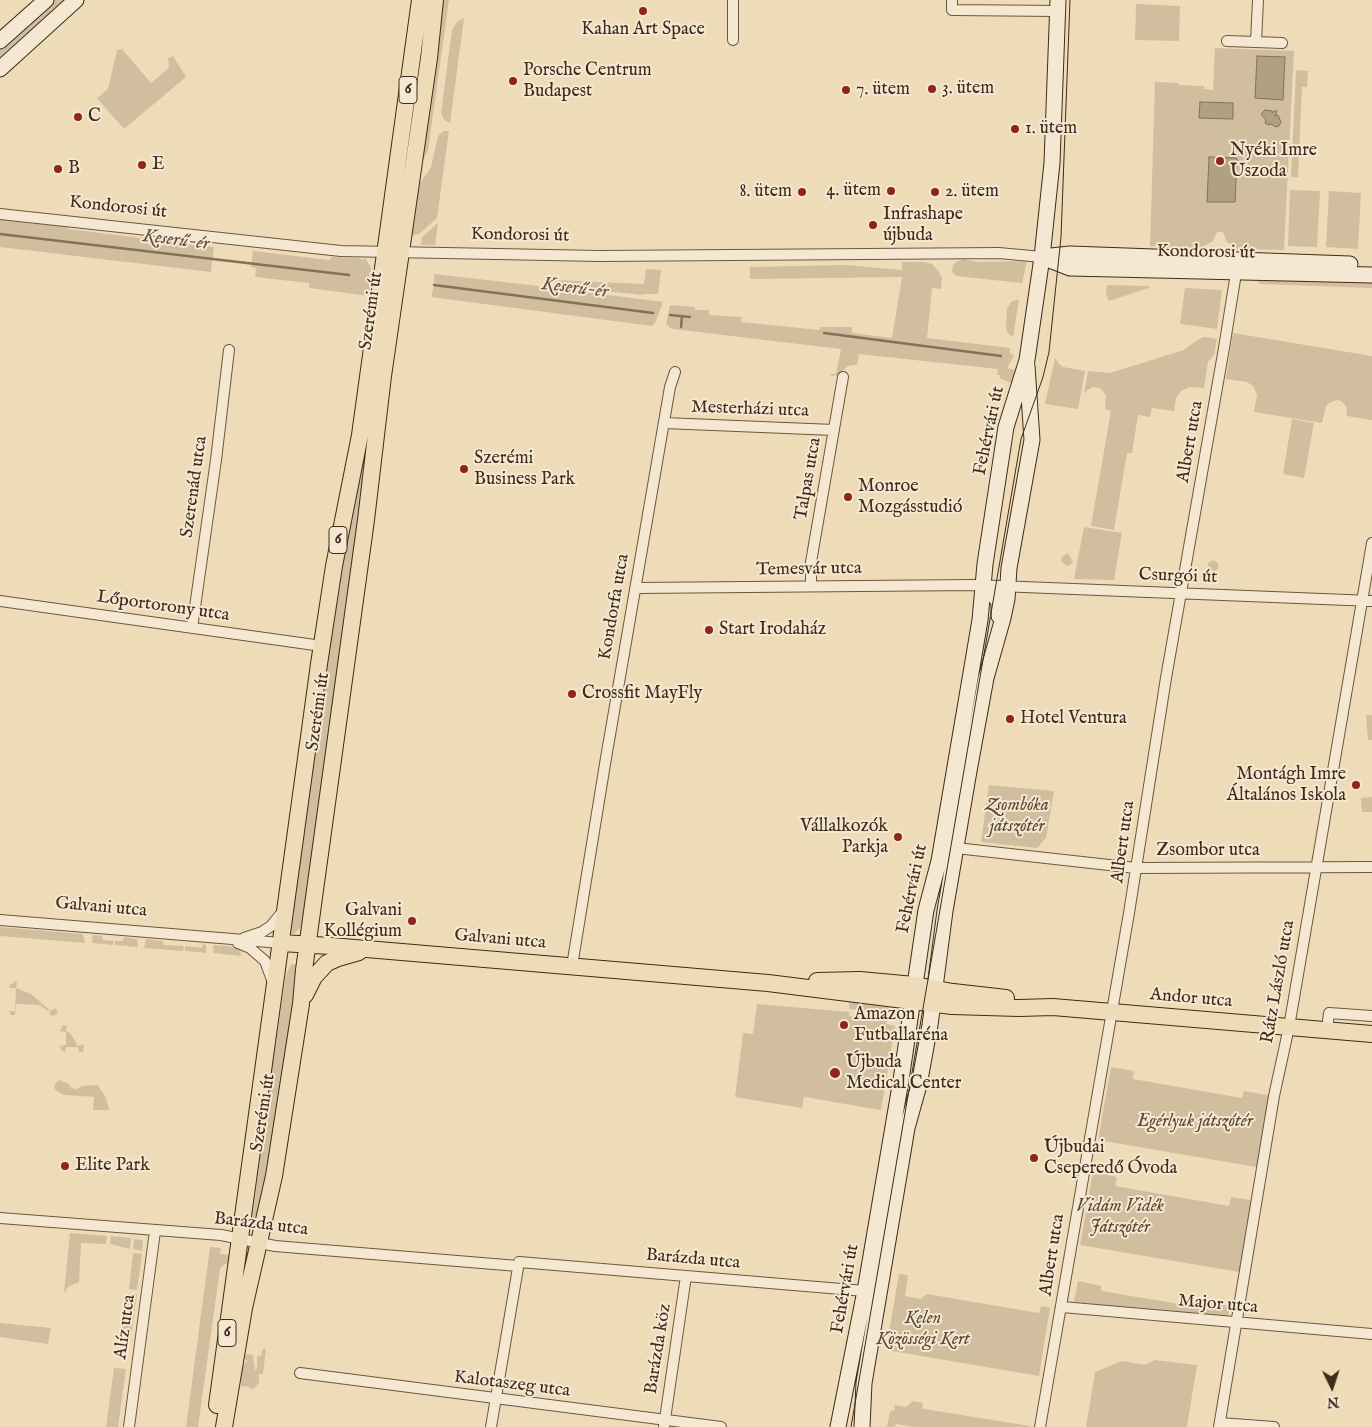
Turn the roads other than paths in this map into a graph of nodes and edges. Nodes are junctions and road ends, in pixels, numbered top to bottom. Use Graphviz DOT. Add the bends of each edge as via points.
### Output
graph roads {
  1 [pos="46,0"];
  2 [pos="76,0"];
  3 [pos="420,0"];
  4 [pos="434,0"];
  5 [pos="733,0"];
  6 [pos="952,0"];
  7 [pos="1258,0"];
  8 [pos="1058,6"];
  9 [pos="734,40"];
  10 [pos="0,41"];
  11 [pos="1227,41"];
  12 [pos="1256,42"];
  13 [pos="1282,43"];
  14 [pos="0,70"];
  15 [pos="0,214"];
  16 [pos="393,252"];
  17 [pos="1042,257"];
  18 [pos="1372,265"];
  19 [pos="1237,266"];
  20 [pos="1372,275"];
  21 [pos="229,350"];
  22 [pos="1027,360"];
  23 [pos="675,372"];
  24 [pos="843,377"];
  25 [pos="664,423"];
  26 [pos="834,430"];
  27 [pos="1372,543"];
  28 [pos="982,585"];
  29 [pos="811,586"];
  30 [pos="1008,586"];
  31 [pos="636,588"];
  32 [pos="1180,594"];
  33 [pos="0,601"];
  34 [pos="1367,601"];
  35 [pos="192,628"];
  36 [pos="995,643"];
  37 [pos="322,646"];
  38 [pos="956,848"];
  39 [pos="1316,867"];
  40 [pos="1372,867"];
  41 [pos="1136,868"];
  42 [pos="286,906"];
  43 [pos="0,920"];
  44 [pos="228,939"];
  45 [pos="281,943"];
  46 [pos="307,944"];
  47 [pos="376,950"];
  48 [pos="572,966"];
  49 [pos="913,993"];
  50 [pos="273,994"];
  51 [pos="934,996"];
  52 [pos="301,1004"];
  53 [pos="1111,1012"];
  54 [pos="1372,1016"];
  55 [pos="1289,1027"];
  56 [pos="1327,1030"];
  57 [pos="1372,1034"];
  58 [pos="0,1218"];
  59 [pos="156,1231"];
  60 [pos="240,1239"];
  61 [pos="258,1242"];
  62 [pos="519,1264"];
  63 [pos="686,1276"];
  64 [pos="865,1291"];
  65 [pos="1062,1307"];
  66 [pos="1236,1323"];
  67 [pos="1372,1334"];
  68 [pos="300,1373"];
  69 [pos="496,1399"];
  70 [pos="665,1424"];
  71 [pos="1220,1425"];
  72 [pos="129,1427"];
  73 [pos="214,1427"];
  74 [pos="224,1427"];
  75 [pos="491,1427"];
  76 [pos="720,1427"];
  77 [pos="838,1427"];
  78 [pos="862,1427"];
  79 [pos="1040,1427"];
  80 [pos="1274,1427"];
  1 -- 10 [label="street"];
  2 -- 14 [label="street"];
  3 -- 16 [label="main road, Szerémi út / 6"];
  4 -- 16 [label="main road, Szerémi út / 6" via="428,68"];
  5 -- 9 [label="street"];
  6 -- 8 [label="street" via="952,10"];
  7 -- 12 [label="street"];
  8 -- 17 [label="street, Fehérvári út" via="1052,163"];
  11 -- 12 [label="street"];
  12 -- 13 [label="street"];
  15 -- 16 [label="street, Kondorosi út" via="326,250"];
  16 -- 17 [label="street, Kondorosi út" via="600,256 999,253"];
  16 -- 37 [label="main road, Szerémi út / 6" via="338,541"];
  16 -- 46 [label="main road, Szerémi út / 6" via="384,367 363,540"];
  17 -- 19 [label="street, Kondorosi út" via="1070,268"];
  17 -- 22 [label="street, Fehérvári út"];
  18 -- 19 [label="street, Kondorosi út"];
  19 -- 20 [label="street, Kondorosi út"];
  19 -- 32 [label="street, Albert utca"];
  21 -- 35 [label="street, Szerenád utca"];
  22 -- 28 [label="street, Fehérvári út" via="1006,427"];
  22 -- 30 [label="street, Fehérvári út" via="1032,440"];
  23 -- 25 [label="street, Kondorfa utca"];
  24 -- 26 [label="street, Talpas utca"];
  25 -- 26 [label="street, Mesterházi utca"];
  25 -- 31 [label="street, Kondorfa utca"];
  26 -- 29 [label="street, Talpas utca" via="812,562"];
  27 -- 34 [label="street, Rátz László utca"];
  28 -- 29 [label="street, Temesvár utca"];
  28 -- 30 [label="street, Csurgói út"];
  28 -- 36 [label="street" via="999,602"];
  28 -- 49 [label="street, Fehérvári út" via="980,620"];
  29 -- 31 [label="street, Temesvár utca"];
  30 -- 32 [label="street, Csurgói út"];
  30 -- 36 [label="street, Fehérvári út"];
  31 -- 48 [label="street, Kondorfa utca"];
  32 -- 34 [label="street, Csurgói út"];
  32 -- 41 [label="street, Albert utca"];
  33 -- 35 [label="street, Lőportorony utca"];
  34 -- 39 [label="street, Rátz László utca"];
  35 -- 37 [label="street, Lőportorony utca"];
  36 -- 38 [label="street, Fehérvári út"];
  37 -- 42 [label="main road, Szerémi út / 6"];
  38 -- 41 [label="street, Zsombor utca"];
  38 -- 51 [label="street, Fehérvári út"];
  39 -- 40 [label="street, Zsombor utca"];
  39 -- 41 [label="street, Zsombor utca"];
  39 -- 55 [label="street, Rátz László utca"];
  41 -- 53 [label="street, Albert utca"];
  42 -- 44 [label="street, Galvani utca" via="276,921 262,932"];
  42 -- 45 [label="main road, Szerémi út / 6"];
  43 -- 44 [label="street, Galvani utca"];
  44 -- 45 [label="street, Galvani utca"];
  44 -- 50 [label="street, Galvani utca" via="245,945 265,961 271,974"];
  45 -- 46 [label="main road, Galvani utca"];
  45 -- 50 [label="main road, Szerémi út / 6"];
  46 -- 47 [label="main road, Galvani utca"];
  46 -- 52 [label="main road, Szerémi út / 6"];
  47 -- 48 [label="main road, Galvani utca"];
  47 -- 52 [label="main road" via="327,963 314,977"];
  48 -- 49 [label="main road, Galvani utca"];
  49 -- 51 [label="main road, Andor utca"];
  49 -- 64 [label="street, Fehérvári út"];
  50 -- 60 [label="main road, Szerémi út / 6"];
  51 -- 53 [label="main road, Andor utca" via="1020,999 1052,1007"];
  51 -- 78 [label="street, Fehérvári út" via="919,1085 907,1128 869,1353"];
  52 -- 61 [label="main road, Szerémi út / 6" via="274,1176"];
  53 -- 55 [label="main road, Andor utca"];
  53 -- 65 [label="street, Albert utca"];
  54 -- 56 [label="street" via="1329,1013"];
  55 -- 56 [label="main road, Andor utca"];
  55 -- 66 [label="street, Rátz László utca" via="1274,1096"];
  56 -- 57 [label="main road, Andor utca"];
  58 -- 59 [label="street, Barázda utca"];
  59 -- 60 [label="street, Barázda utca"];
  59 -- 72 [label="street, Alíz utca"];
  60 -- 61 [label="street, Barázda utca"];
  60 -- 73 [label="main road, Szerémi út / 6"];
  61 -- 62 [label="street, Barázda utca" via="274,1246"];
  61 -- 74 [label="main road, Szerémi út / 6"];
  62 -- 63 [label="street, Barázda utca"];
  62 -- 69 [label="street"];
  63 -- 64 [label="street, Barázda utca"];
  63 -- 70 [label="street, Barázda köz"];
  64 -- 77 [label="street, Fehérvári út"];
  65 -- 66 [label="street, Major utca"];
  65 -- 79 [label="street, Albert utca"];
  66 -- 67 [label="street, Major utca"];
  66 -- 71 [label="street, Rátz László utca"];
  68 -- 69 [label="street, Kalotaszeg utca"];
  69 -- 70 [label="street, Kalotaszeg utca"];
  69 -- 75 [label="street"];
  70 -- 76 [label="street, Kalotaszeg utca"];
  71 -- 80 [label="street"];
}
